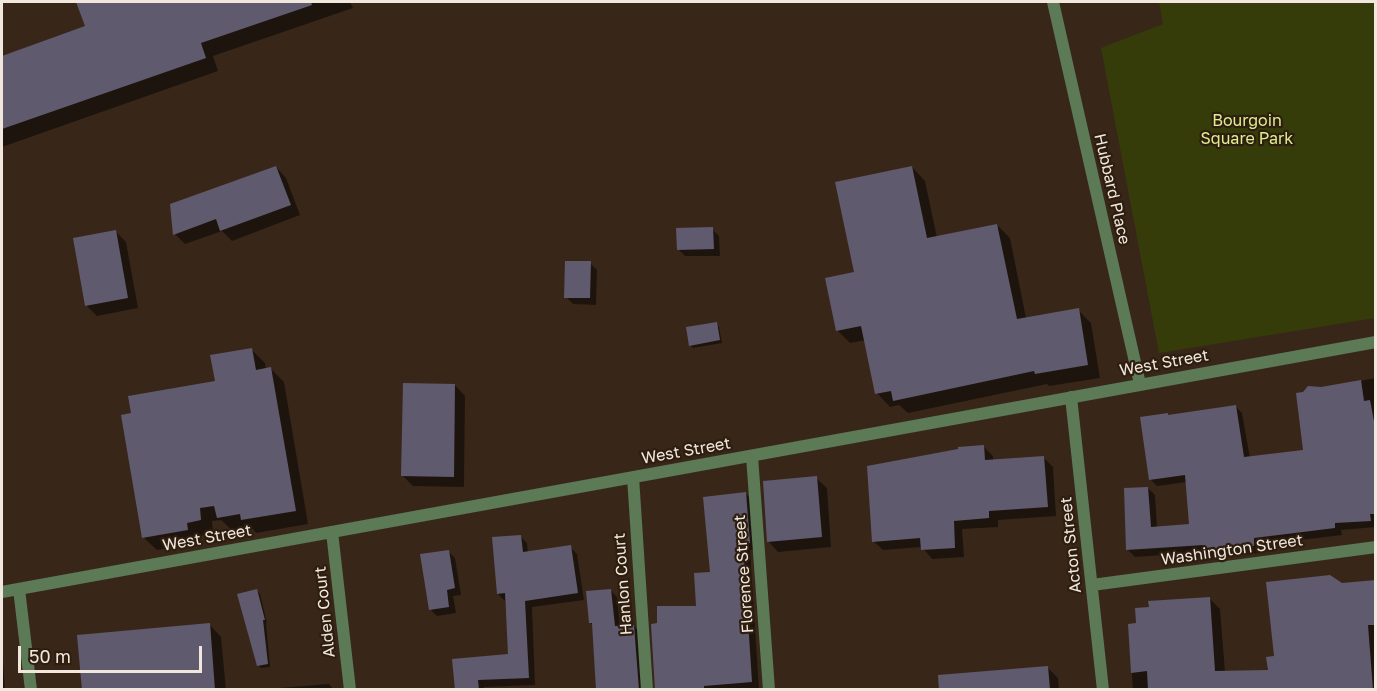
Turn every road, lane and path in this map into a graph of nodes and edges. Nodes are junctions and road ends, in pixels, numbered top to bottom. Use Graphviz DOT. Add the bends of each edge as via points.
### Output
graph roads {
  1 [pos="1053,2"];
  2 [pos="1376,342"];
  3 [pos="1140,384"];
  4 [pos="1071,398"];
  5 [pos="752,456"];
  6 [pos="633,477"];
  7 [pos="332,532"];
  8 [pos="1376,547"];
  9 [pos="1092,585"];
  10 [pos="19,589"];
  11 [pos="2,592"];
  12 [pos="31,690"];
  13 [pos="350,690"];
  14 [pos="647,690"];
  15 [pos="769,690"];
  16 [pos="1102,690"];
  1 -- 3 [label="street, Hubbard Place"];
  2 -- 3 [label="street, West Street"];
  3 -- 4 [label="street, West Street"];
  4 -- 5 [label="street, West Street"];
  4 -- 9 [label="street, Acton Street"];
  5 -- 6 [label="street, West Street"];
  5 -- 15 [label="street, Florence Street"];
  6 -- 7 [label="street, West Street"];
  6 -- 14 [label="street, Hanlon Court"];
  7 -- 10 [label="street, West Street"];
  7 -- 13 [label="street, Alden Court"];
  8 -- 9 [label="street, Washington Street"];
  9 -- 16 [label="street, Acton Street"];
  10 -- 11 [label="street, West Street"];
  10 -- 12 [label="street"];
}
